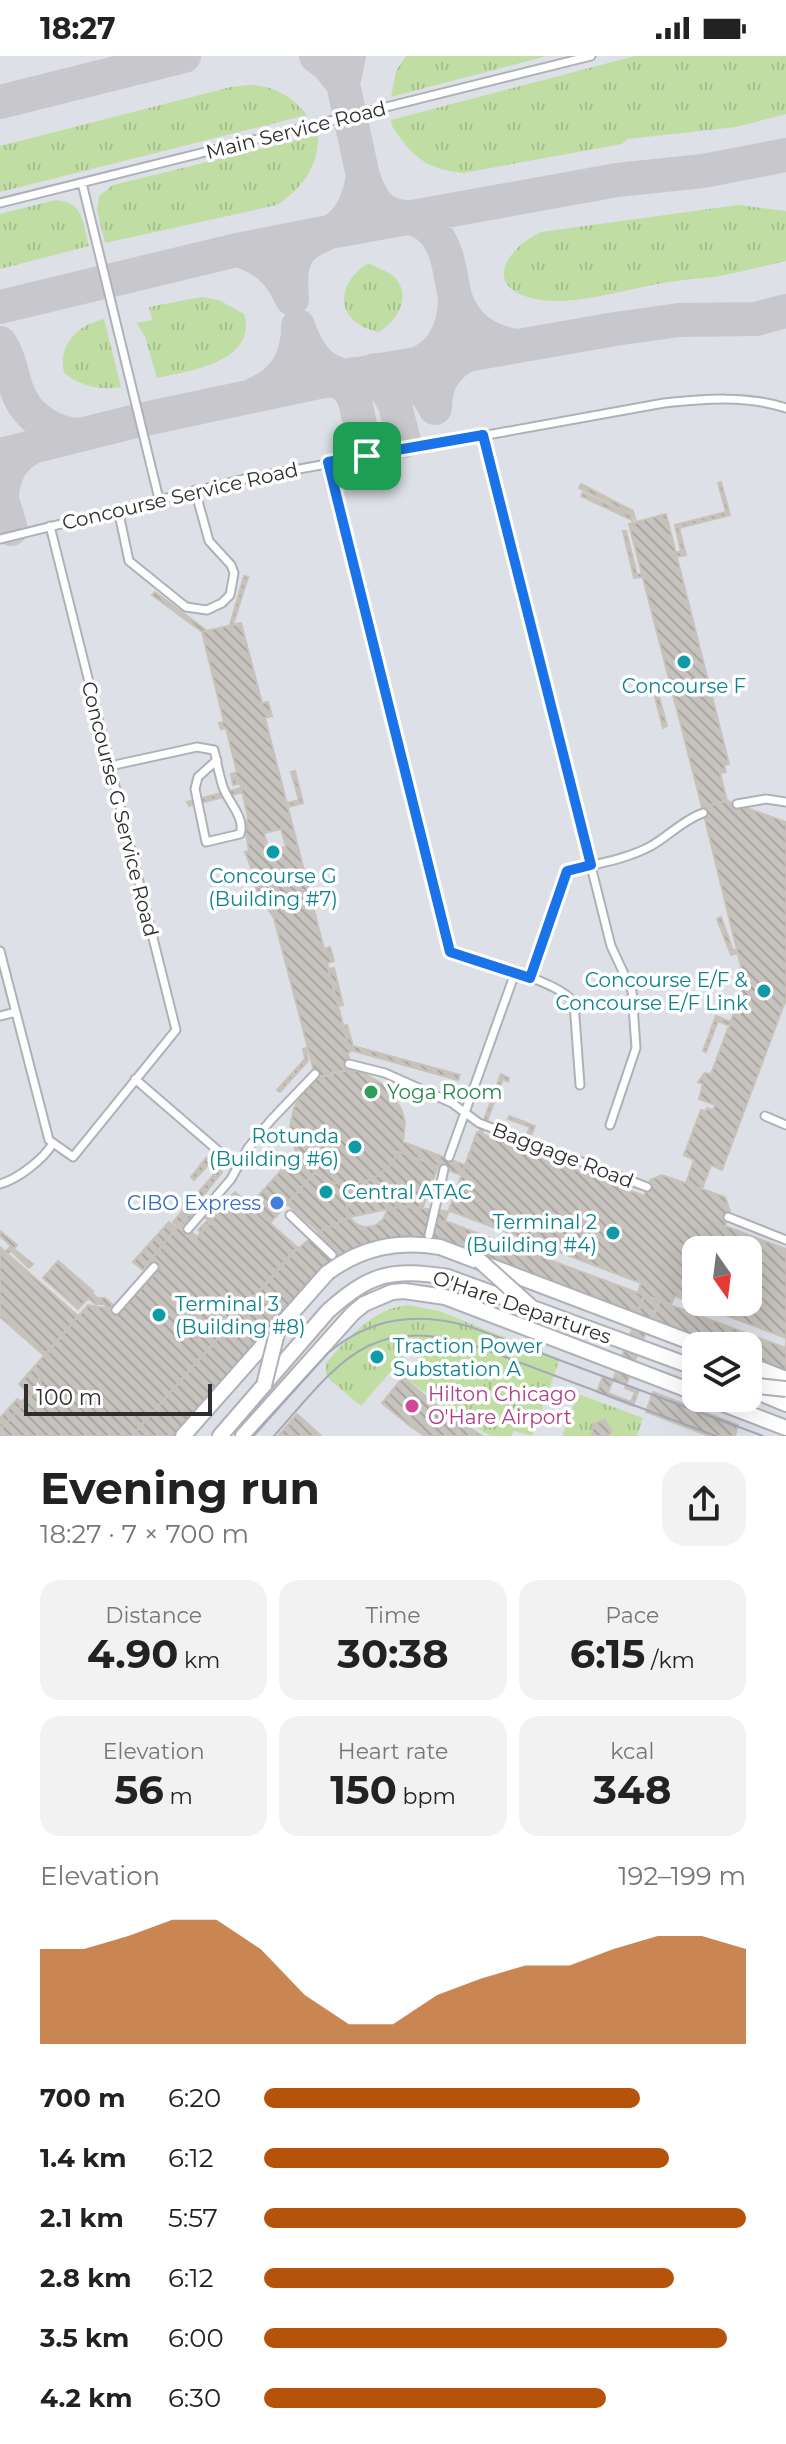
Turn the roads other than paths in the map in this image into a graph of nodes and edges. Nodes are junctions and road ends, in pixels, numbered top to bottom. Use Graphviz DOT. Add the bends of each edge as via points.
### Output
graph roads {
  1 [pos="591,56"];
  2 [pos="82,183"];
  3 [pos="0,203"];
  4 [pos="786,408"];
  5 [pos="483,435"];
  6 [pos="328,462"];
  7 [pos="195,490"];
  8 [pos="159,499"];
  9 [pos="118,509"];
  10 [pos="50,526"];
  11 [pos="0,539"];
  12 [pos="217,760"];
  13 [pos="110,766"];
  14 [pos="786,802"];
  15 [pos="737,804"];
  16 [pos="703,813"];
  17 [pos="591,865"];
  18 [pos="0,951"];
  19 [pos="515,973"];
  20 [pos="530,978"];
  21 [pos="16,1012"];
  22 [pos="0,1016"];
  23 [pos="349,1064"];
  24 [pos="315,1074"];
  25 [pos="135,1079"];
  26 [pos="580,1085"];
  27 [pos="465,1112"];
  28 [pos="765,1116"];
  29 [pos="610,1125"];
  30 [pos="786,1125"];
  31 [pos="53,1143"];
  32 [pos="449,1157"];
  33 [pos="237,1167"];
  34 [pos="444,1169"];
  35 [pos="0,1184"];
  36 [pos="647,1187"];
  37 [pos="290,1215"];
  38 [pos="728,1217"];
  39 [pos="188,1229"];
  40 [pos="429,1235"];
  41 [pos="786,1240"];
  42 [pos="332,1255"];
  43 [pos="480,1261"];
  44 [pos="154,1267"];
  45 [pos="530,1306"];
  46 [pos="116,1310"];
  47 [pos="279,1325"];
  48 [pos="682,1339"];
  49 [pos="682,1363"];
  50 [pos="762,1370"];
  51 [pos="786,1379"];
  52 [pos="264,1385"];
  53 [pos="682,1388"];
  54 [pos="762,1388"];
  55 [pos="786,1389"];
  56 [pos="762,1393"];
  57 [pos="786,1404"];
  58 [pos="744,1412"];
  59 [pos="786,1428"];
  60 [pos="183,1436"];
  61 [pos="220,1436"];
  62 [pos="243,1436"];
  1 -- 2 [label="lane, Main Service Road"];
  2 -- 3 [label="lane, Main Service Road"];
  2 -- 8 [label="lane"];
  4 -- 5 [label="lane, Concourse Service Road" via="700,399"];
  5 -- 6 [label="lane, Concourse Service Road"];
  5 -- 17 [label="lane"];
  6 -- 7 [label="lane, Concourse Service Road"];
  6 -- 19 [label="lane" via="450,952"];
  7 -- 8 [label="lane, Concourse Service Road"];
  7 -- 9 [label="lane" via="206,535 234,573 230,595 207,610 186,607 129,561"];
  8 -- 9 [label="lane, Concourse Service Road"];
  9 -- 10 [label="lane, Concourse Service Road"];
  10 -- 11 [label="lane, Concourse Service Road"];
  10 -- 13 [label="lane, Concourse G Service Road"];
  12 -- 12 [label="lane" via="242,829 240,834 206,842 195,789 198,777"];
  12 -- 13 [label="lane" via="214,750 197,747"];
  13 -- 25 [label="lane, Concourse G Service Road" via="176,1030"];
  14 -- 15 [label="lane"];
  16 -- 17 [label="lane" via="638,852"];
  17 -- 20 [label="lane" via="567,871"];
  17 -- 29 [label="lane" via="611,946 632,991 636,1048"];
  18 -- 21 [label="lane"];
  19 -- 20 [label="lane"];
  19 -- 27 [label="lane"];
  20 -- 26 [label="lane" via="569,995 574,1003"];
  21 -- 22 [label="lane"];
  21 -- 31 [label="lane"];
  23 -- 27 [label="lane, Baggage Road" via="385,1073"];
  24 -- 33 [label="lane" via="271,1120"];
  25 -- 31 [label="lane" via="73,1157"];
  25 -- 33 [label="lane"];
  27 -- 32 [label="lane"];
  27 -- 36 [label="lane, Baggage Road" via="481,1124"];
  28 -- 30 [label="lane"];
  31 -- 35 [label="lane"];
  33 -- 39 [label="lane"];
  34 -- 40 [label="lane"];
  37 -- 42 [label="lane"];
  38 -- 41 [label="lane"];
  43 -- 45 [label="street, bridge"];
  43 -- 47 [label="street" via="440,1247 381,1246 327,1273"];
  43 -- 48 [label="street"];
  44 -- 46 [label="lane"];
  45 -- 49 [label="street, O'Hare Departures"];
  45 -- 52 [label="street, O'Hare Departures, bridge" via="448,1277 389,1274 338,1302"];
  47 -- 52 [label="street, bridge"];
  47 -- 60 [label="street"];
  50 -- 51 [label="street"];
  52 -- 61 [label="street, O'Hare Departures"];
  53 -- 62 [label="street" via="445,1297 392,1292 353,1313"];
  54 -- 55 [label="street, bridge"];
  56 -- 57 [label="street"];
  58 -- 59 [label="street"];
}
